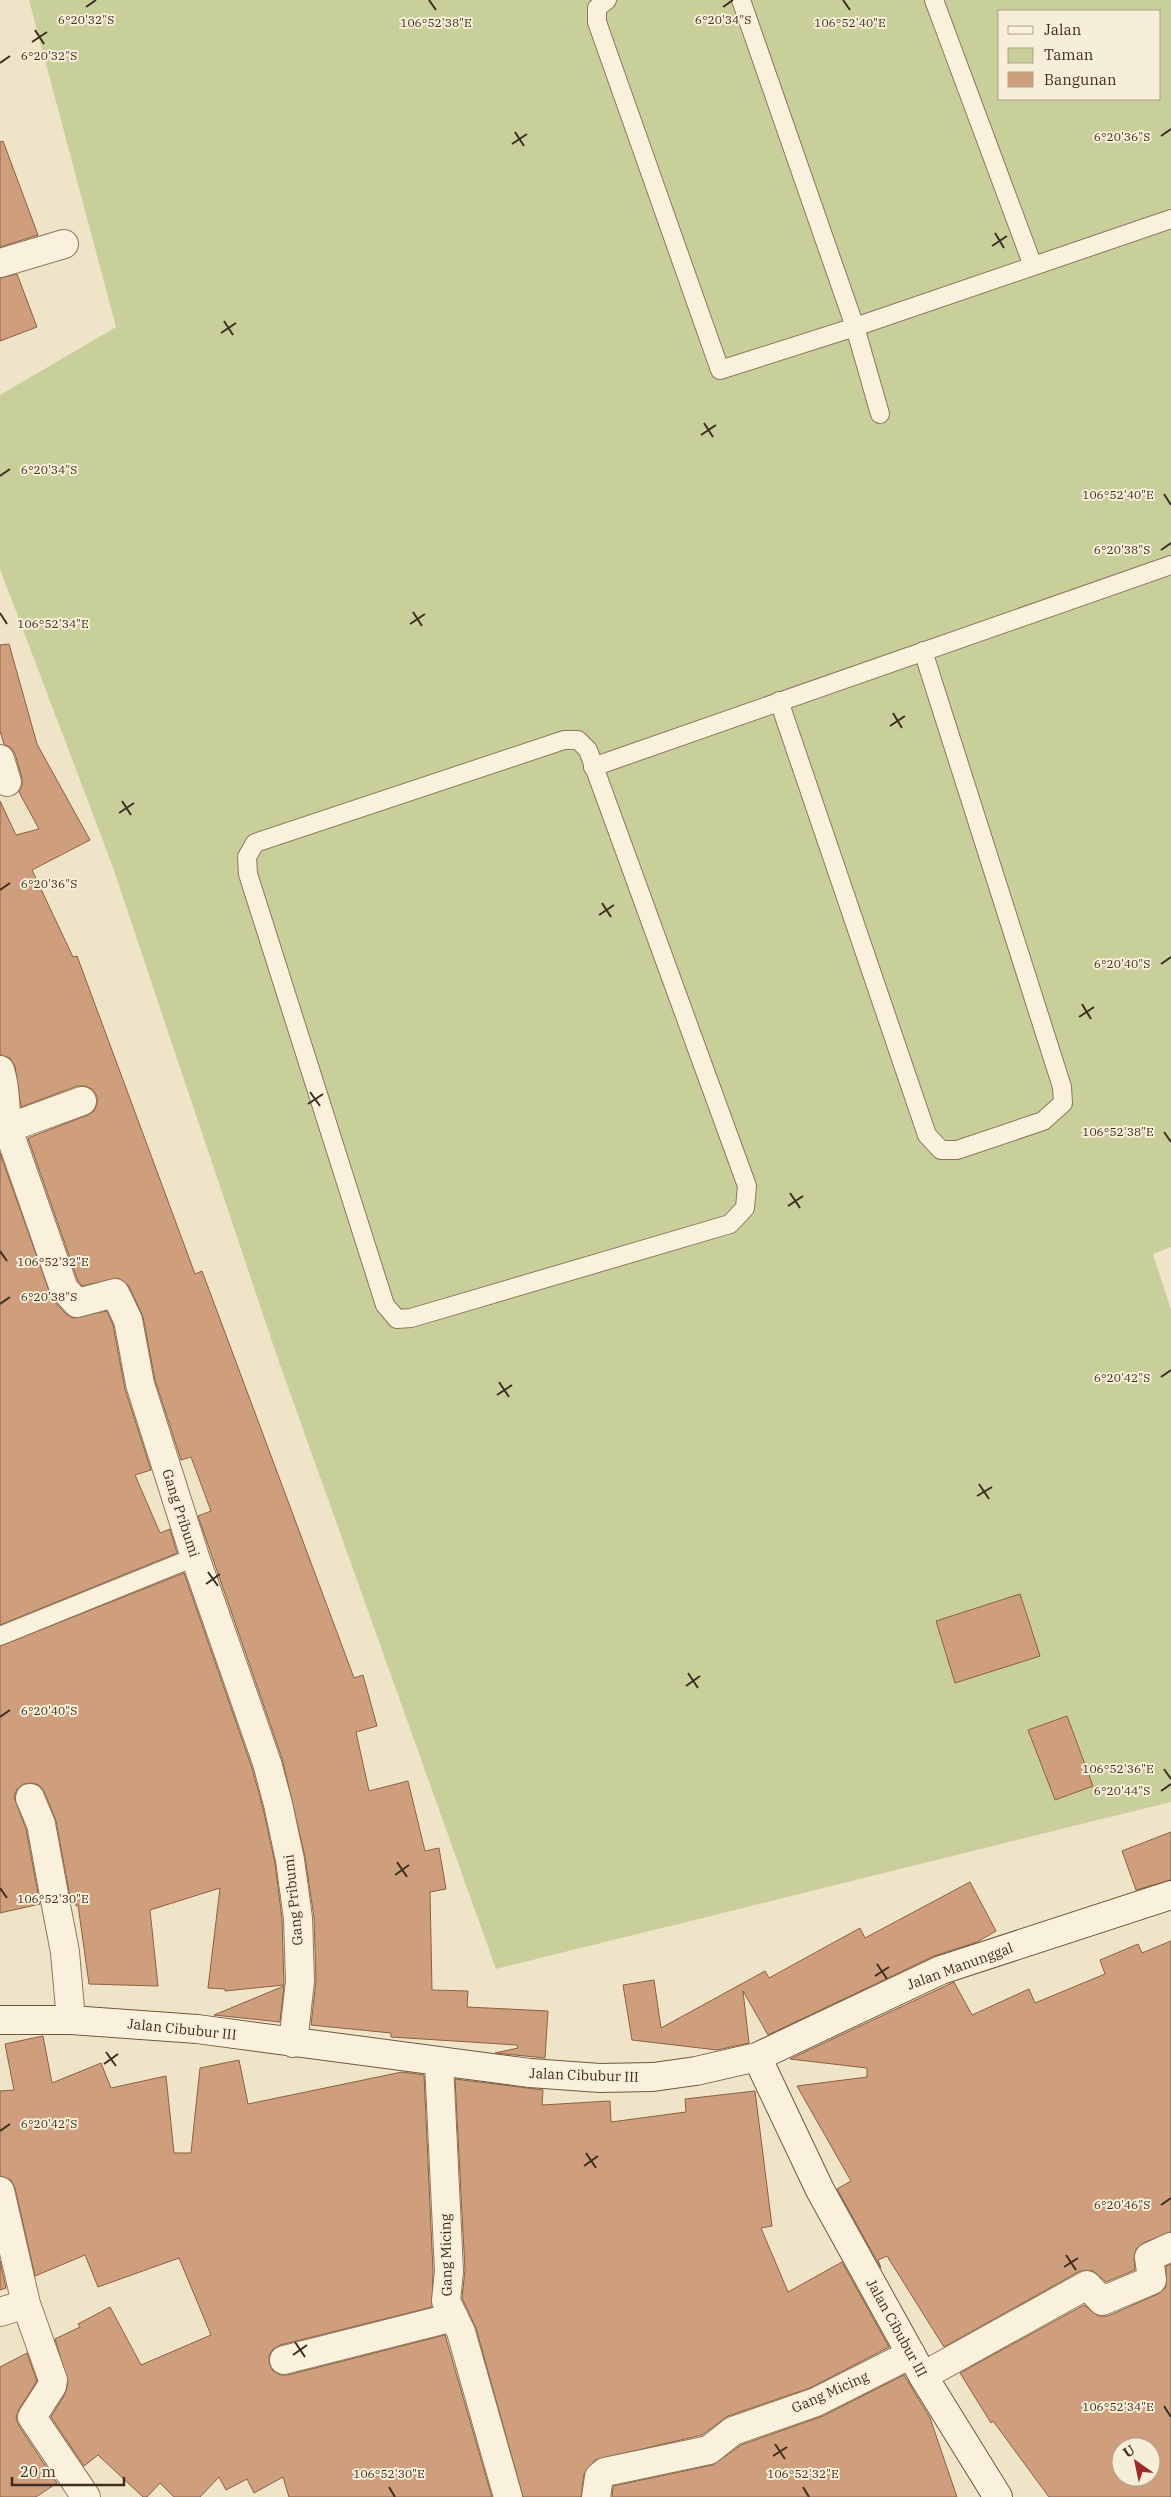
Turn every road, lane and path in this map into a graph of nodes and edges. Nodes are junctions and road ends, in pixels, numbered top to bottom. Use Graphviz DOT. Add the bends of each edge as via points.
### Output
graph roads {
  1 [pos="607,0"];
  2 [pos="741,0"];
  3 [pos="934,0"];
  4 [pos="1171,219"];
  5 [pos="64,244"];
  6 [pos="0,263"];
  7 [pos="1033,266"];
  8 [pos="855,327"];
  9 [pos="880,414"];
  10 [pos="1171,565"];
  11 [pos="923,651"];
  12 [pos="779,701"];
  13 [pos="593,767"];
  14 [pos="0,1070"];
  15 [pos="82,1101"];
  16 [pos="4,1130"];
  17 [pos="195,1557"];
  18 [pos="0,1636"];
  19 [pos="30,1798"];
  20 [pos="1171,1895"];
  21 [pos="0,2020"];
  22 [pos="70,2020"];
  23 [pos="293,2043"];
  24 [pos="757,2057"];
  25 [pos="439,2062"];
  26 [pos="0,2191"];
  27 [pos="1171,2247"];
  28 [pos="26,2304"];
  29 [pos="0,2312"];
  30 [pos="454,2317"];
  31 [pos="284,2360"];
  32 [pos="917,2365"];
  33 [pos="86,2497"];
  34 [pos="508,2497"];
  35 [pos="596,2497"];
  36 [pos="998,2497"];
  1 -- 8 [label="lane" via="597,8 597,22 720,370"];
  2 -- 8 [label="lane"];
  3 -- 7 [label="lane"];
  4 -- 7 [label="lane"];
  5 -- 6 [label="street"];
  7 -- 8 [label="lane"];
  8 -- 9 [label="lane"];
  10 -- 11 [label="lane"];
  11 -- 12 [label="lane"];
  11 -- 12 [label="lane" via="1062,1087 1063,1103 1043,1121 957,1150 941,1150 926,1135"];
  12 -- 13 [label="lane"];
  13 -- 13 [label="lane" via="747,1186 745,1208 730,1224 411,1318 397,1318 385,1305 248,874 247,857 255,843 564,740 578,740 588,750"];
  14 -- 16 [label="street, Gang Pribumi" via="7,1100"];
  15 -- 16 [label="street"];
  16 -- 17 [label="street, Gang Pribumi" via="67,1294 77,1303 115,1293 120,1300 128,1320 140,1384"];
  17 -- 18 [label="lane"];
  17 -- 23 [label="street, Gang Pribumi" via="266,1763 290,1860 298,1918 300,1981"];
  19 -- 22 [label="street" via="41,1824 65,1952"];
  20 -- 24 [label="street, Jalan Manunggal" via="941,1970"];
  21 -- 22 [label="street, Jalan Cibubur III"];
  22 -- 23 [label="street, Jalan Cibubur III" via="197,2029"];
  23 -- 25 [label="street, Jalan Cibubur III"];
  24 -- 25 [label="street, Jalan Cibubur III" via="688,2072 609,2078"];
  24 -- 32 [label="street, Jalan Cibubur III" via="820,2190"];
  25 -- 30 [label="street, Gang Micing" via="449,2271 446,2301"];
  26 -- 28 [label="street"];
  27 -- 32 [label="street, Gang Micing" via="1149,2257 1152,2280 1102,2301 1088,2285"];
  28 -- 29 [label="street"];
  28 -- 33 [label="street" via="54,2380 32,2417"];
  30 -- 31 [label="street"];
  30 -- 34 [label="street, Gang Micing"];
  32 -- 35 [label="street, Gang Micing" via="732,2431 709,2450 605,2472 599,2477"];
  32 -- 36 [label="street, Jalan Cibubur III"];
}
